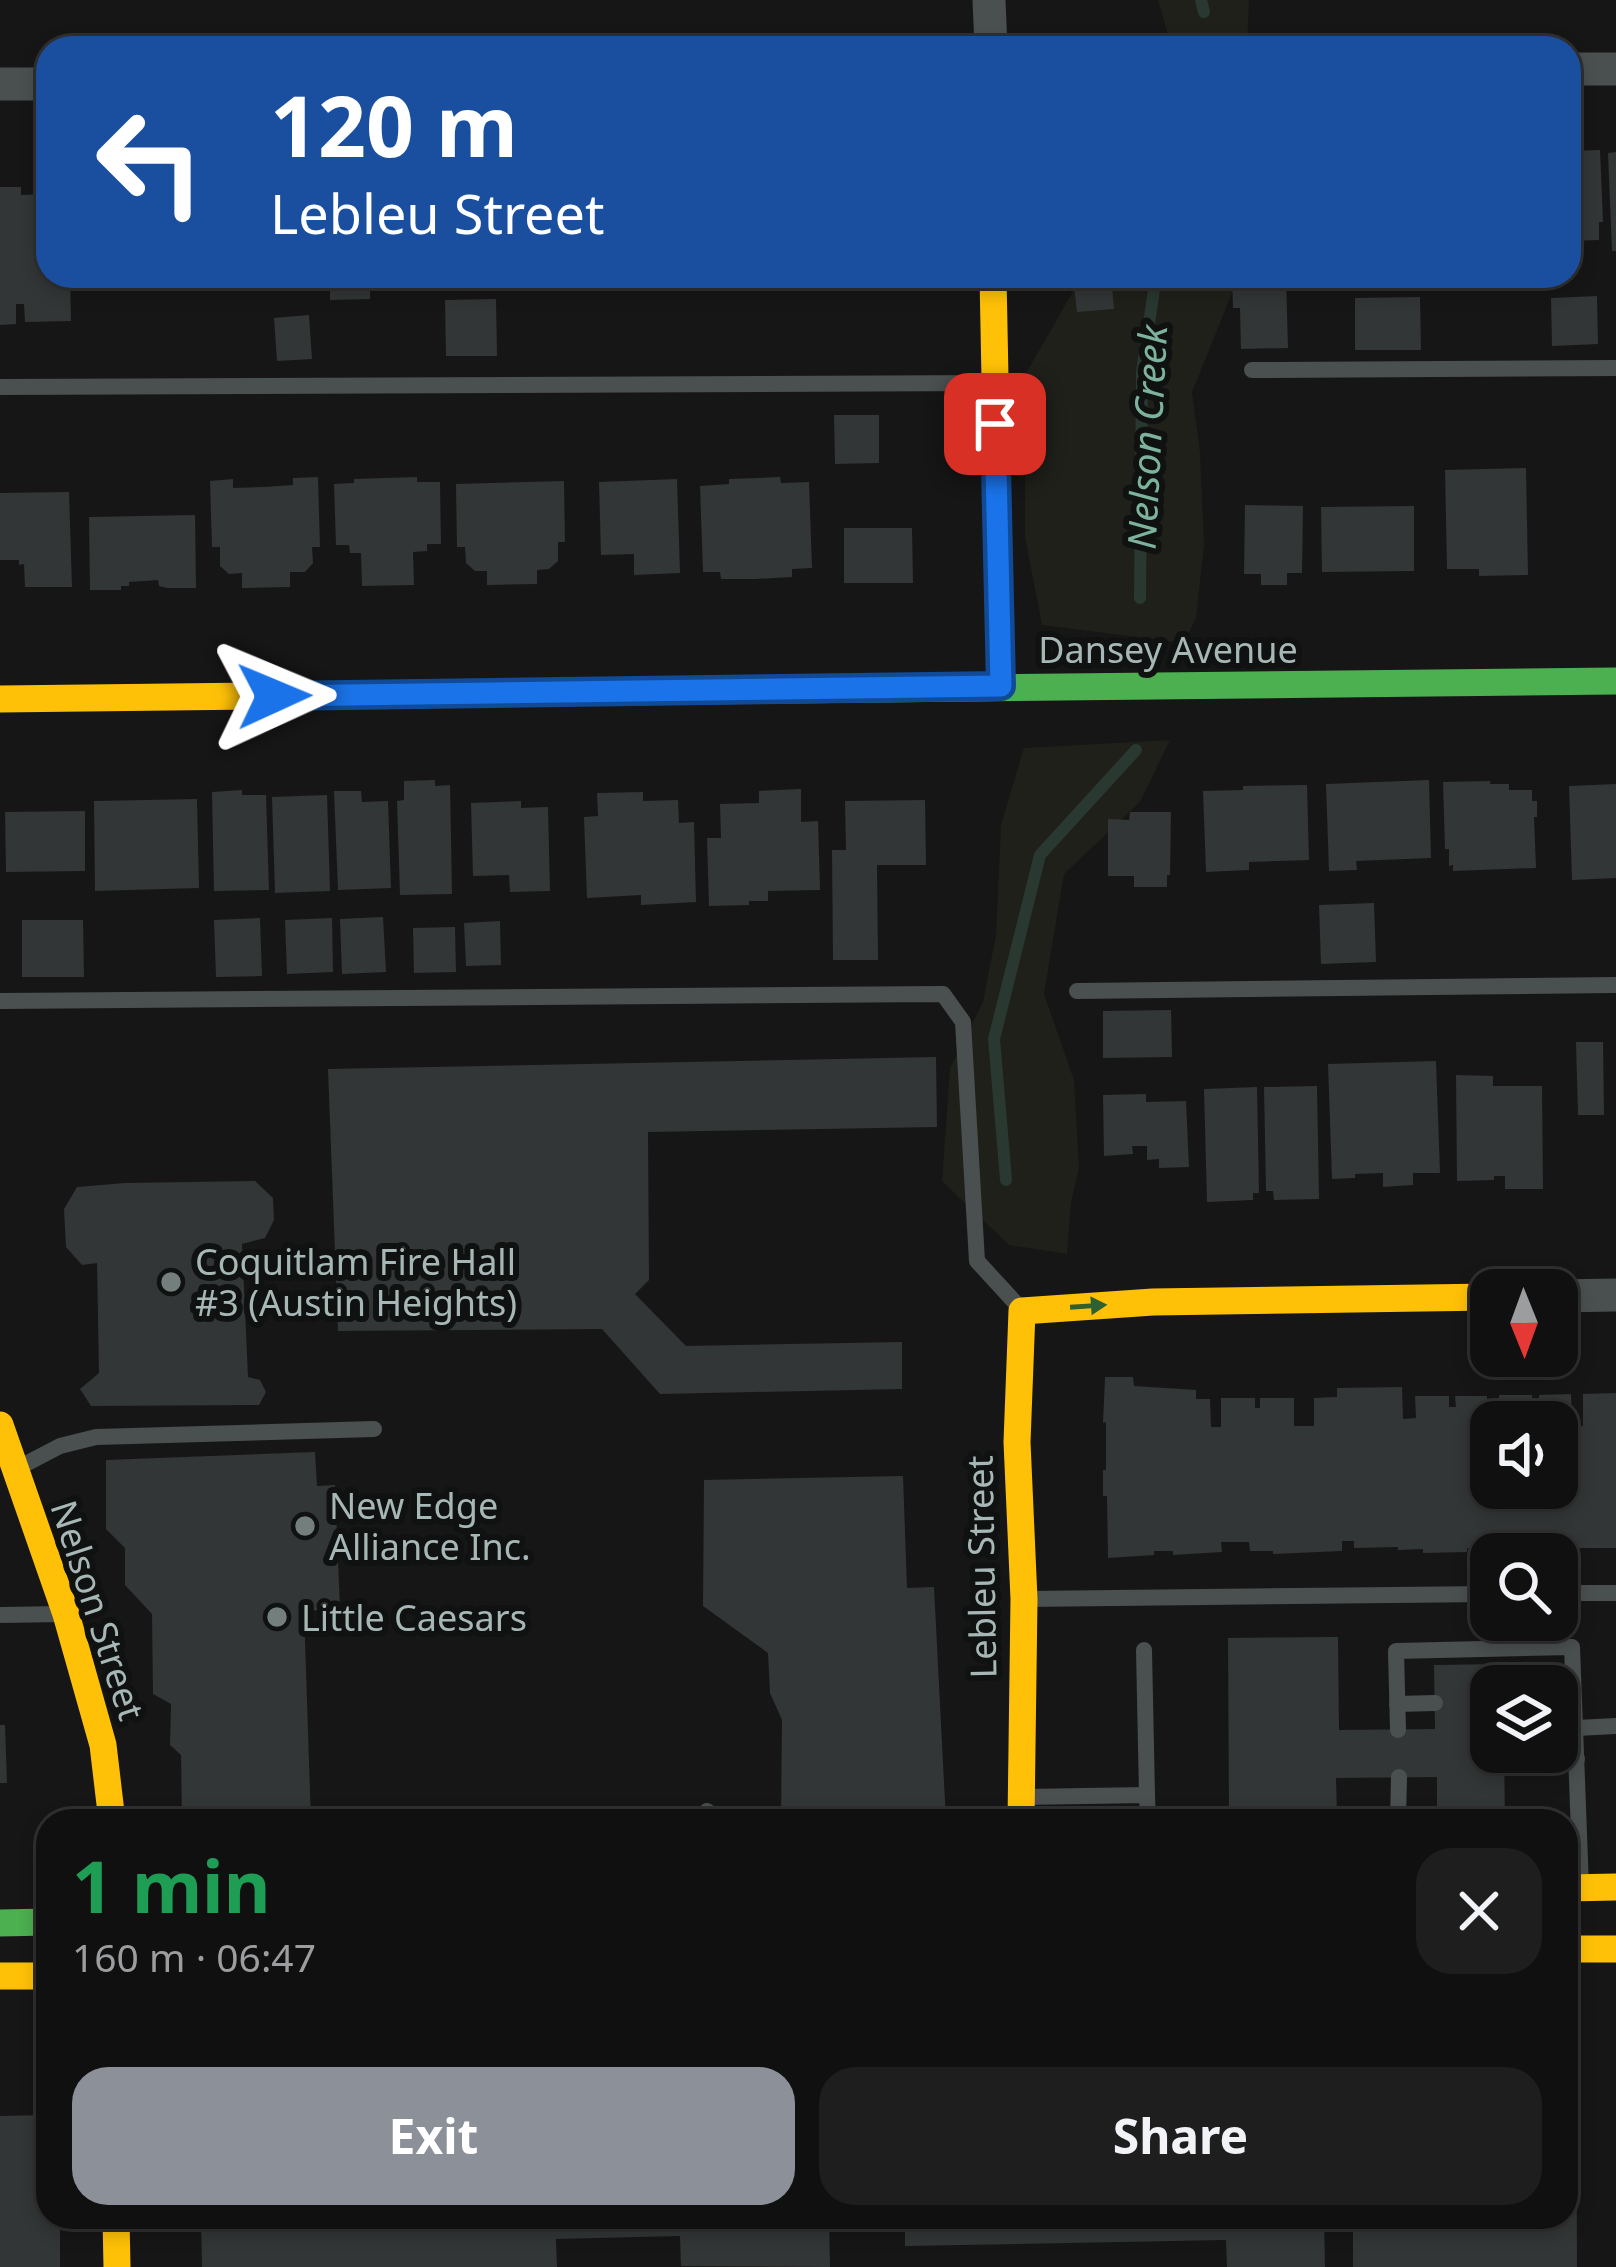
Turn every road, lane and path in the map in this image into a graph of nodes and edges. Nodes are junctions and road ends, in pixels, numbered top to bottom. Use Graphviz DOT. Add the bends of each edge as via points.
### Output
graph roads {
  1 [pos="989,0"];
  2 [pos="990,36"];
  3 [pos="1581,69"];
  4 [pos="1616,69"];
  5 [pos="36,83"];
  6 [pos="0,84"];
  7 [pos="994,288"];
  8 [pos="1616,368"];
  9 [pos="1252,370"];
  10 [pos="994,383"];
  11 [pos="0,387"];
  12 [pos="1616,681"];
  13 [pos="1001,686"];
  14 [pos="0,699"];
  15 [pos="1616,985"];
  16 [pos="1077,991"];
  17 [pos="0,1001"];
  18 [pos="1616,1295"];
  19 [pos="1578,1296"];
  20 [pos="1470,1297"];
  21 [pos="1022,1311"];
  22 [pos="0,1425"];
  23 [pos="374,1429"];
  24 [pos="14,1470"];
  25 [pos="1578,1593"];
  26 [pos="1616,1593"];
  27 [pos="1470,1594"];
  28 [pos="1024,1599"];
  29 [pos="66,1614"];
  30 [pos="0,1615"];
  31 [pos="1144,1650"];
  32 [pos="1570,1665"];
  33 [pos="1435,1703"];
  34 [pos="1397,1704"];
  35 [pos="1616,1726"];
  36 [pos="1578,1728"];
  37 [pos="1398,1730"];
  38 [pos="1576,1773"];
  39 [pos="1399,1777"];
  40 [pos="1147,1795"];
  41 [pos="111,1809"];
  42 [pos="1021,1809"];
  43 [pos="1148,1809"];
  44 [pos="1398,1809"];
  45 [pos="1574,1809"];
  46 [pos="1616,1887"];
  47 [pos="1578,1888"];
  48 [pos="36,1922"];
  49 [pos="0,1923"];
  50 [pos="1616,1948"];
  51 [pos="1578,1949"];
  52 [pos="0,1976"];
  53 [pos="36,1976"];
  54 [pos="116,2229"];
  55 [pos="117,2267"];
  1 -- 2 [label="street"];
  3 -- 4 [label="street"];
  5 -- 6 [label="street"];
  7 -- 10 [label="street"];
  8 -- 9 [label="lane"];
  10 -- 11 [label="lane"];
  10 -- 13 [label="street"];
  12 -- 13 [label="street, Dansey Avenue"];
  13 -- 14 [label="street, Dansey Avenue"];
  15 -- 16 [label="lane"];
  17 -- 21 [label="lane" via="943,994 962,1022 977,1261"];
  18 -- 19 [label="street"];
  21 -- 20 [label="street, one-way"];
  21 -- 28 [label="street, Lebleu Street"];
  22 -- 24 [label="street, Nelson Street"];
  23 -- 24 [label="lane" via="96,1437 59,1445"];
  24 -- 29 [label="street, Nelson Street"];
  25 -- 26 [label="lane"];
  27 -- 28 [label="lane"];
  28 -- 42 [label="street, Lebleu Street"];
  29 -- 30 [label="lane"];
  29 -- 41 [label="street, Nelson Street" via="103,1745"];
  31 -- 40 [label="lane"];
  32 -- 34 [label="lane" via="1572,1648 1396,1651"];
  33 -- 34 [label="lane"];
  34 -- 37 [label="lane"];
  35 -- 36 [label="lane"];
  38 -- 45 [label="lane"];
  39 -- 44 [label="lane"];
  40 -- 42 [label="lane"];
  40 -- 43 [label="lane"];
  46 -- 47 [label="street"];
  48 -- 49 [label="street"];
  50 -- 51 [label="street"];
  52 -- 53 [label="street"];
  54 -- 55 [label="street"];
}
